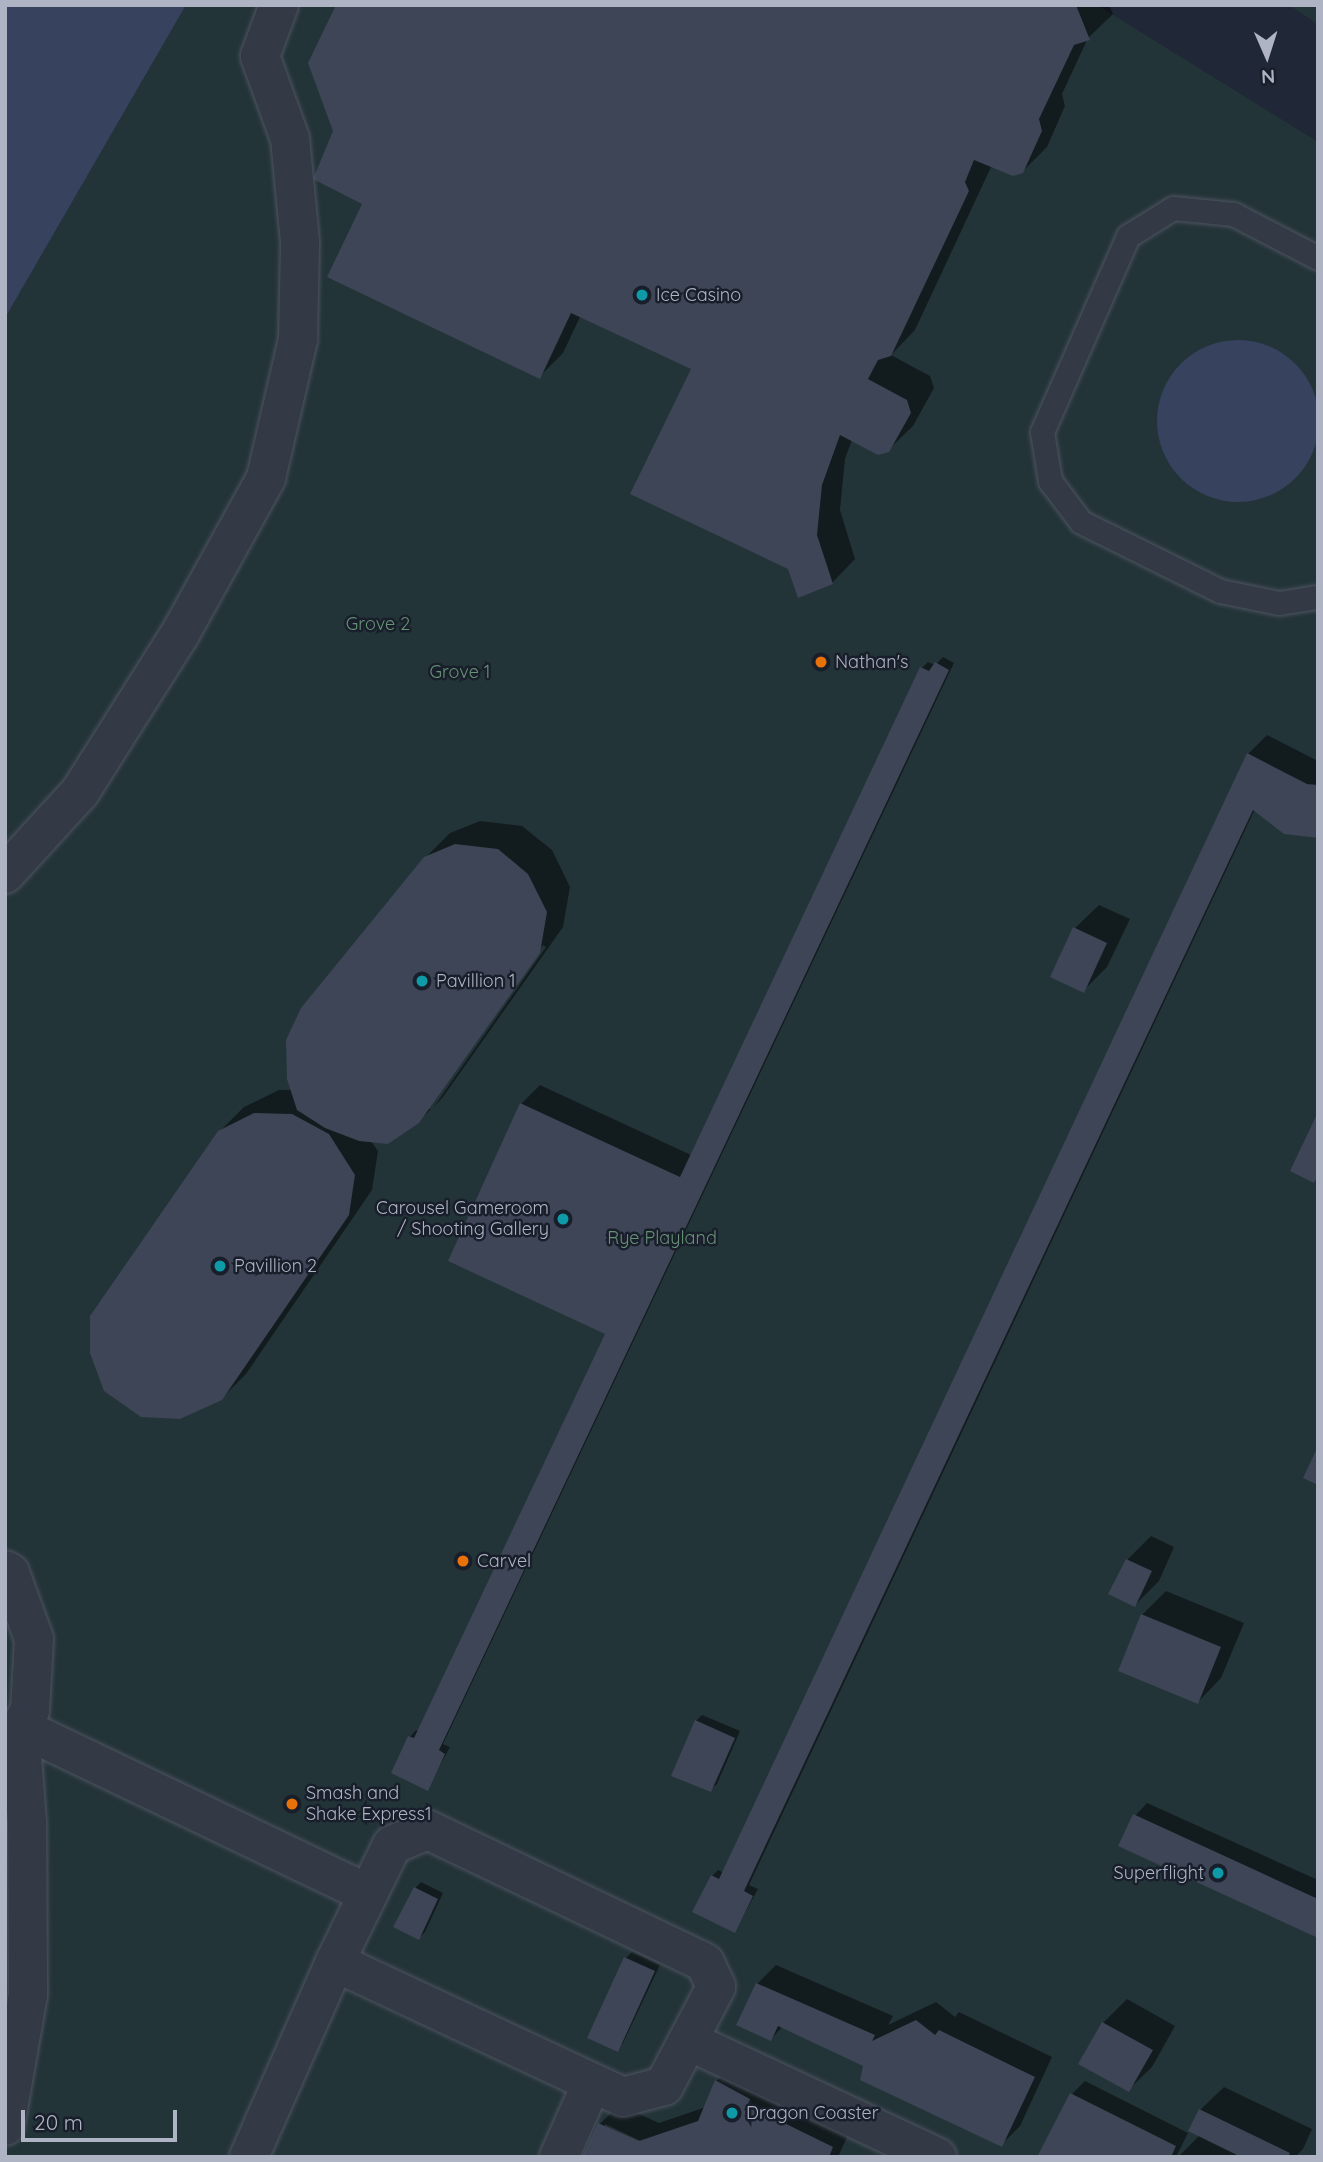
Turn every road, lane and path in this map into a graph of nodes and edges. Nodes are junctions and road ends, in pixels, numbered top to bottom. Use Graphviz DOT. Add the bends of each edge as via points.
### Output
graph roads {
  1 [pos="279,5"];
  2 [pos="1318,258"];
  3 [pos="1318,597"];
  4 [pos="5,874"];
  5 [pos="5,1570"];
  6 [pos="13,1740"];
  7 [pos="368,1894"];
  8 [pos="335,1962"];
  9 [pos="689,2041"];
  10 [pos="592,2083"];
  11 [pos="5,2126"];
  12 [pos="249,2157"];
  13 [pos="559,2157"];
  14 [pos="937,2157"];
  1 -- 4 [label="street" via="260,55 290,139 300,242 298,339 266,478 180,634 80,792"];
  2 -- 3 [label="lane" via="1233,214 1173,208 1128,236 1042,432 1050,481 1081,522 1220,591 1279,603"];
  5 -- 6 [label="street" via="34,1639 30,1710"];
  6 -- 7 [label="street"];
  6 -- 11 [label="street" via="27,1823 28,1993"];
  7 -- 8 [label="street"];
  7 -- 9 [label="street" via="392,1846 428,1830 705,1963 716,1987"];
  8 -- 10 [label="street"];
  8 -- 12 [label="street"];
  9 -- 10 [label="street" via="664,2087 623,2097"];
  9 -- 14 [label="street"];
  10 -- 13 [label="street"];
}
